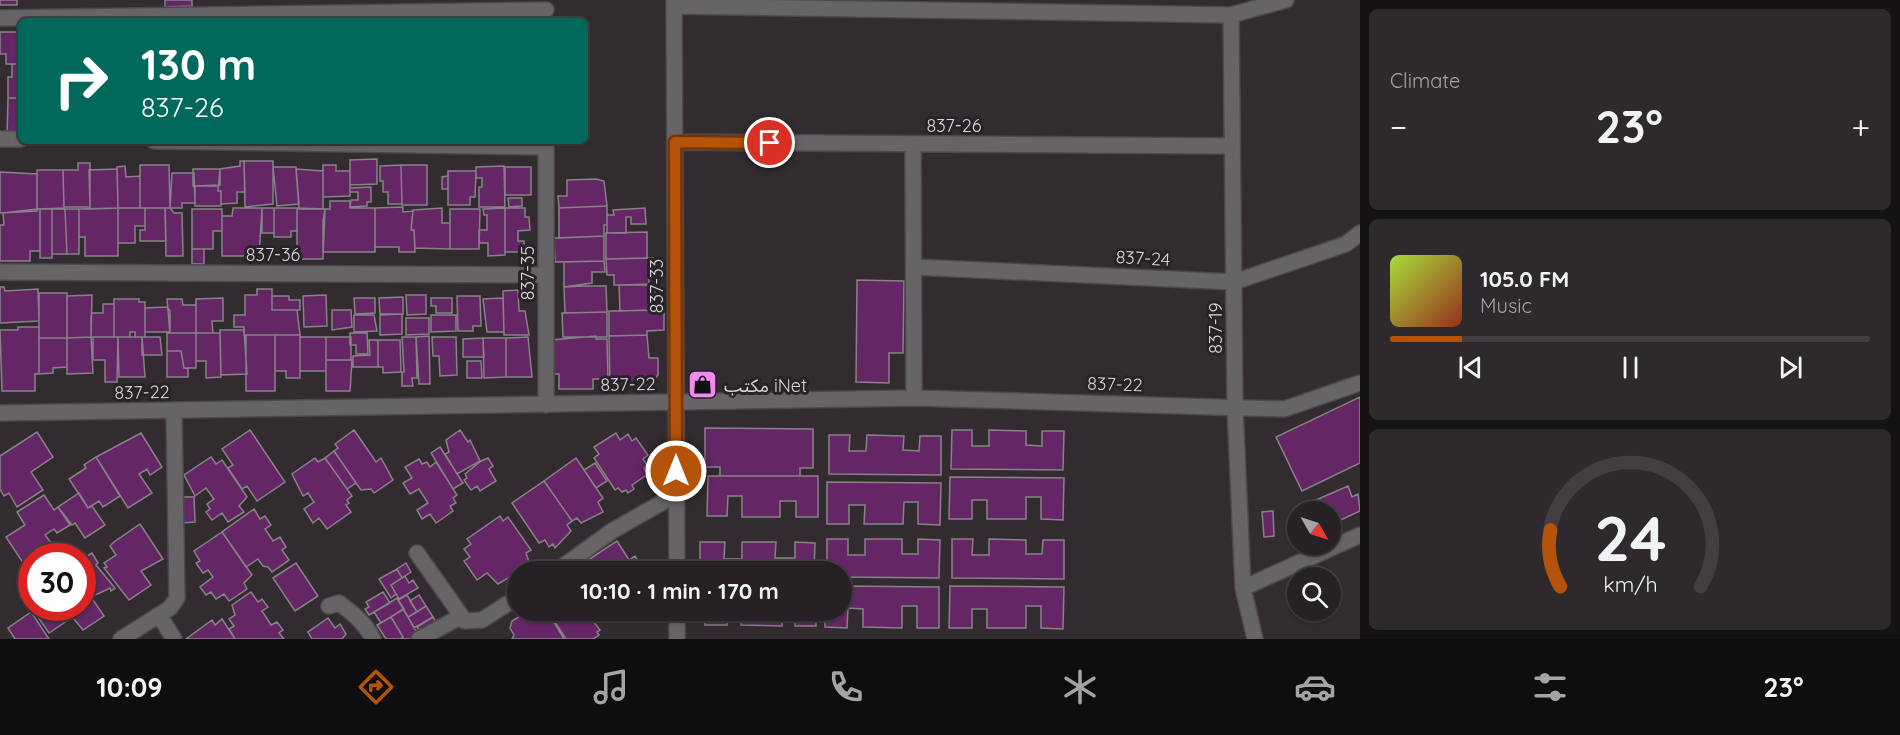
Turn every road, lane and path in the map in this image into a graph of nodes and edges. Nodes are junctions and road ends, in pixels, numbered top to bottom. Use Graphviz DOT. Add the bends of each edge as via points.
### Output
graph roads {
  1 [pos="1286,0"];
  2 [pos="674,3"];
  3 [pos="806,4"];
  4 [pos="932,5"];
  5 [pos="1066,6"];
  6 [pos="546,10"];
  7 [pos="1231,15"];
  8 [pos="0,18"];
  9 [pos="0,139"];
  10 [pos="18,139"];
  11 [pos="675,142"];
  12 [pos="546,144"];
  13 [pos="913,144"];
  14 [pos="1232,147"];
  15 [pos="1360,233"];
  16 [pos="914,267"];
  17 [pos="0,272"];
  18 [pos="546,274"];
  19 [pos="1234,282"];
  20 [pos="1360,383"];
  21 [pos="914,398"];
  22 [pos="676,403"];
  23 [pos="546,405"];
  24 [pos="1235,407"];
  25 [pos="174,411"];
  26 [pos="0,413"];
  27 [pos="677,494"];
  28 [pos="1360,535"];
  29 [pos="417,553"];
  30 [pos="570,561"];
  31 [pos="677,561"];
  32 [pos="1243,588"];
  33 [pos="507,604"];
  34 [pos="329,606"];
  35 [pos="159,615"];
  36 [pos="460,617"];
  37 [pos="677,621"];
  38 [pos="121,639"];
  39 [pos="174,639"];
  40 [pos="373,639"];
  41 [pos="421,639"];
  42 [pos="677,639"];
  43 [pos="1255,639"];
  1 -- 7 [label="street"];
  2 -- 3 [label="street"];
  2 -- 11 [label="street, 837-33"];
  3 -- 4 [label="street"];
  4 -- 5 [label="street"];
  5 -- 7 [label="street"];
  6 -- 8 [label="street"];
  7 -- 14 [label="street, 837-19"];
  9 -- 10 [label="street"];
  11 -- 13 [label="street, 837-26"];
  11 -- 22 [label="street, 837-33"];
  12 -- 18 [label="street, 837-35"];
  13 -- 14 [label="street, 837-26"];
  13 -- 16 [label="street"];
  14 -- 19 [label="street, 837-19"];
  15 -- 19 [label="street, 837-24" via="1346,244"];
  16 -- 19 [label="street, 837-24"];
  16 -- 21 [label="street"];
  17 -- 18 [label="street, 837-36"];
  18 -- 23 [label="street, 837-35"];
  19 -- 24 [label="street, 837-19"];
  20 -- 24 [label="street, 837-22" via="1284,409"];
  21 -- 22 [label="street, 837-22"];
  21 -- 24 [label="street, 837-22"];
  22 -- 23 [label="street, 837-22"];
  22 -- 27 [label="street, 837-33"];
  23 -- 25 [label="street, 837-22"];
  24 -- 32 [label="street, 837-19"];
  25 -- 26 [label="street, 837-22"];
  25 -- 35 [label="street" via="177,598"];
  27 -- 30 [label="street" via="612,531"];
  27 -- 31 [label="street, 837-33"];
  28 -- 32 [label="street"];
  29 -- 36 [label="street"];
  32 -- 43 [label="street, 837-19"];
  33 -- 36 [label="street" via="482,620 465,621"];
  34 -- 40 [label="street" via="339,603 357,616"];
  35 -- 38 [label="street"];
  35 -- 39 [label="street"];
  36 -- 41 [label="street"];
  37 -- 42 [label="street"];
}
